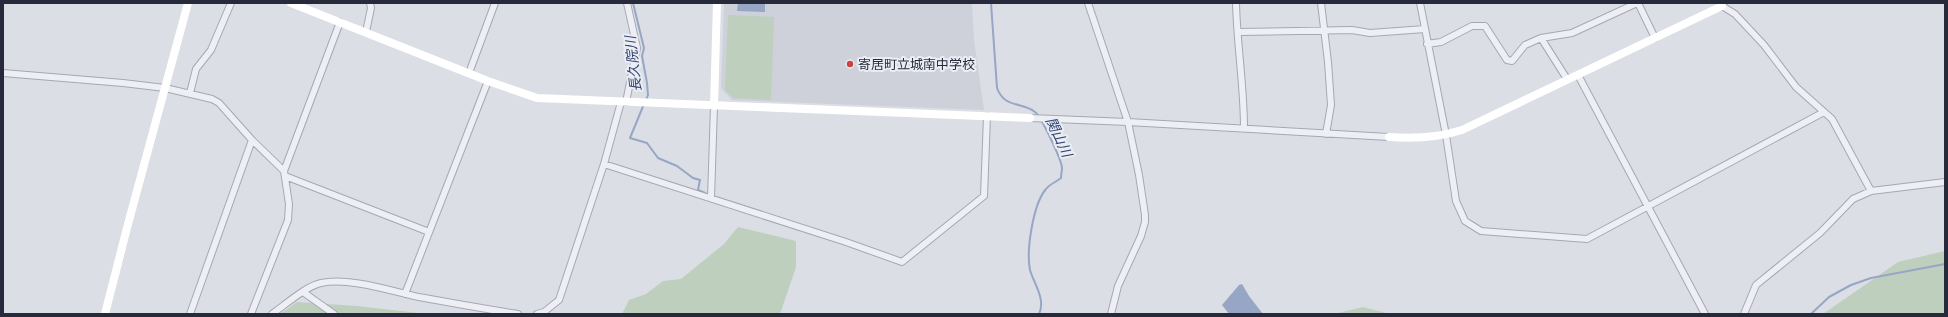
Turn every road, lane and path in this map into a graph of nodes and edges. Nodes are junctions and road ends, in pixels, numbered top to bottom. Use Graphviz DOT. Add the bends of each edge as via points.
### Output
graph roads {
  1 [pos="188,3"];
  2 [pos="230,3"];
  3 [pos="291,3"];
  4 [pos="370,3"];
  5 [pos="495,3"];
  6 [pos="628,3"];
  7 [pos="717,3"];
  8 [pos="1088,3"];
  9 [pos="1236,3"];
  10 [pos="1321,3"];
  11 [pos="1420,3"];
  12 [pos="1638,3"];
  13 [pos="1724,4"];
  14 [pos="340,22"];
  15 [pos="1425,29"];
  16 [pos="1325,31"];
  17 [pos="366,32"];
  18 [pos="1238,32"];
  19 [pos="1541,38"];
  20 [pos="1655,38"];
  21 [pos="1427,44"];
  22 [pos="3,73"];
  23 [pos="469,73"];
  24 [pos="1578,75"];
  25 [pos="1567,79"];
  26 [pos="488,81"];
  27 [pos="165,88"];
  28 [pos="190,94"];
  29 [pos="624,102"];
  30 [pos="714,106"];
  31 [pos="1824,112"];
  32 [pos="987,116"];
  33 [pos="1030,118"];
  34 [pos="1128,122"];
  35 [pos="1244,128"];
  36 [pos="1326,134"];
  37 [pos="1446,135"];
  38 [pos="1389,137"];
  39 [pos="252,140"];
  40 [pos="604,164"];
  41 [pos="285,173"];
  42 [pos="1945,182"];
  43 [pos="1872,192"];
  44 [pos="711,198"];
  45 [pos="1648,206"];
  46 [pos="429,232"];
  47 [pos="303,292"];
  48 [pos="404,294"];
  49 [pos="105,314"];
  50 [pos="190,314"];
  51 [pos="251,314"];
  52 [pos="272,314"];
  53 [pos="334,314"];
  54 [pos="518,314"];
  55 [pos="537,314"];
  56 [pos="1111,314"];
  57 [pos="1705,314"];
  58 [pos="1744,314"];
  1 -- 27 [label="street"];
  2 -- 28 [label="street" via="211,50 196,69"];
  3 -- 14 [label="street"];
  4 -- 17 [label="street"];
  5 -- 23 [label="street"];
  6 -- 29 [label="street" via="637,48"];
  7 -- 30 [label="street"];
  8 -- 34 [label="street"];
  9 -- 18 [label="street"];
  10 -- 16 [label="street"];
  11 -- 15 [label="street"];
  12 -- 19 [label="street" via="1572,33"];
  12 -- 20 [label="street"];
  13 -- 20 [label="street"];
  13 -- 31 [label="street" via="1764,45 1796,87"];
  14 -- 17 [label="street"];
  14 -- 41 [label="street"];
  15 -- 16 [label="street" via="1370,33 1352,30"];
  15 -- 21 [label="street"];
  16 -- 18 [label="street"];
  16 -- 36 [label="street" via="1331,105"];
  17 -- 23 [label="street"];
  18 -- 35 [label="street"];
  19 -- 21 [label="street" via="1525,45 1512,61 1507,60 1485,26 1472,26 1441,42"];
  19 -- 25 [label="street"];
  20 -- 24 [label="street"];
  21 -- 37 [label="street"];
  22 -- 27 [label="street"];
  23 -- 26 [label="street"];
  24 -- 25 [label="street"];
  24 -- 45 [label="street"];
  25 -- 37 [label="street" via="1462,130"];
  26 -- 29 [label="street" via="537,98"];
  26 -- 46 [label="street"];
  27 -- 28 [label="street"];
  27 -- 49 [label="street"];
  28 -- 39 [label="street" via="212,98 219,103"];
  29 -- 30 [label="street"];
  29 -- 40 [label="street"];
  30 -- 32 [label="street"];
  30 -- 44 [label="street"];
  31 -- 43 [label="street" via="1832,118"];
  31 -- 45 [label="street"];
  32 -- 33 [label="street"];
  32 -- 44 [label="street" via="984,196 902,262"];
  33 -- 34 [label="street"];
  34 -- 35 [label="street"];
  34 -- 56 [label="street" via="1145,222 1118,286"];
  35 -- 36 [label="street"];
  36 -- 38 [label="street"];
  37 -- 38 [label="street" via="1414,139"];
  37 -- 45 [label="street" via="1459,211 1465,221 1481,231 1587,239"];
  39 -- 41 [label="street"];
  39 -- 50 [label="street"];
  40 -- 44 [label="street"];
  40 -- 55 [label="street" via="559,300 544,312"];
  41 -- 46 [label="street"];
  41 -- 51 [label="street" via="290,204 288,220"];
  42 -- 43 [label="street"];
  43 -- 58 [label="street" via="1852,199 1820,233 1756,285"];
  45 -- 57 [label="street"];
  46 -- 48 [label="street"];
  47 -- 48 [label="street" via="319,283 327,282 356,283"];
  47 -- 52 [label="street"];
  47 -- 53 [label="street"];
  48 -- 54 [label="street"];
}
